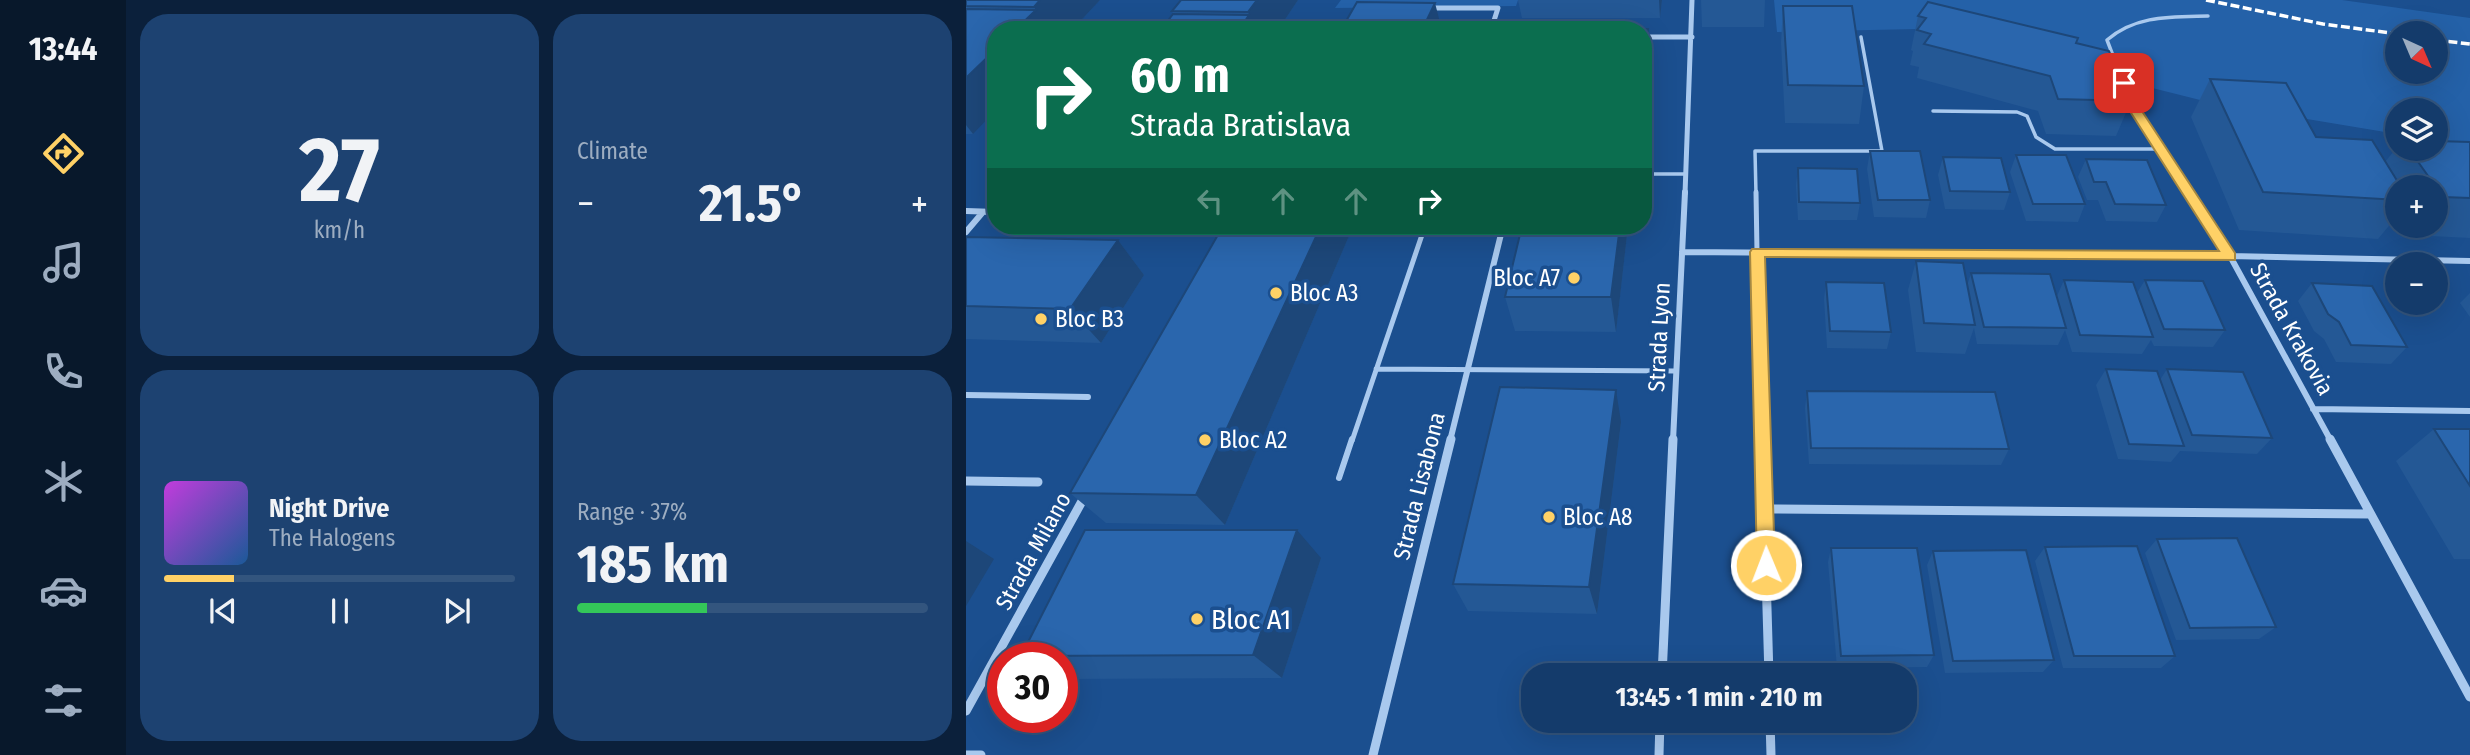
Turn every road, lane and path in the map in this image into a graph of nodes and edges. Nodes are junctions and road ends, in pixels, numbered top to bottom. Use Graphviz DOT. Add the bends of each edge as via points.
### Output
graph roads {
  1 [pos="1692,0"];
  2 [pos="1420,8"];
  3 [pos="2208,16"];
  4 [pos="1494,21"];
  5 [pos="1652,37"];
  6 [pos="1692,37"];
  7 [pos="1861,37"];
  8 [pos="1933,111"];
  9 [pos="2162,149"];
  10 [pos="1652,174"];
  11 [pos="1686,174"];
  12 [pos="966,211"];
  13 [pos="983,212"];
  14 [pos="987,212"];
  15 [pos="966,232"];
  16 [pos="1422,235"];
  17 [pos="1501,235"];
  18 [pos="1757,252"];
  19 [pos="1682,253"];
  20 [pos="2230,256"];
  21 [pos="2470,261"];
  22 [pos="1376,369"];
  23 [pos="1467,370"];
  24 [pos="1676,371"];
  25 [pos="966,395"];
  26 [pos="1088,397"];
  27 [pos="2314,409"];
  28 [pos="2470,411"];
  29 [pos="1339,478"];
  30 [pos="1094,480"];
  31 [pos="966,481"];
  32 [pos="1038,482"];
  33 [pos="1765,509"];
  34 [pos="2370,514"];
  35 [pos="1663,663"];
  36 [pos="1769,663"];
  37 [pos="2470,697"];
  38 [pos="966,711"];
  39 [pos="1660,733"];
  40 [pos="1770,733"];
  41 [pos="966,755"];
  42 [pos="981,755"];
  43 [pos="1373,755"];
  44 [pos="1659,755"];
  45 [pos="1771,755"];
  1 -- 6 [label="street, Strada Lyon"];
  2 -- 4 [label="street" via="1498,8"];
  3 -- 9 [label="lane, Strada Krakovia" via="2141,20 2107,40 2132,105"];
  5 -- 6 [label="street"];
  6 -- 11 [label="street, Strada Lyon"];
  7 -- 18 [label="lane" via="1881,151 1755,150"];
  8 -- 9 [label="lane" via="2017,112 2027,116 2036,137 2054,149"];
  9 -- 20 [label="street, Strada Krakovia"];
  10 -- 11 [label="lane"];
  11 -- 19 [label="street, Strada Lyon"];
  12 -- 13 [label="street"];
  13 -- 14 [label="street"];
  13 -- 15 [label="street"];
  16 -- 22 [label="lane"];
  17 -- 23 [label="street, Strada Lisabona"];
  18 -- 19 [label="street"];
  18 -- 20 [label="street"];
  18 -- 33 [label="street"];
  19 -- 24 [label="street, Strada Lyon"];
  20 -- 21 [label="street"];
  20 -- 27 [label="street, Strada Krakovia"];
  22 -- 23 [label="lane"];
  22 -- 29 [label="lane"];
  23 -- 24 [label="lane"];
  23 -- 43 [label="street, Strada Lisabona"];
  24 -- 35 [label="street, Strada Lyon"];
  25 -- 26 [label="street"];
  27 -- 28 [label="street"];
  27 -- 34 [label="street, Strada Krakovia"];
  30 -- 38 [label="street, Strada Milano"];
  31 -- 32 [label="street"];
  33 -- 34 [label="street"];
  33 -- 36 [label="street"];
  34 -- 37 [label="street, Strada Krakovia"];
  39 -- 44 [label="street"];
  40 -- 45 [label="street"];
  41 -- 42 [label="street"];
}
